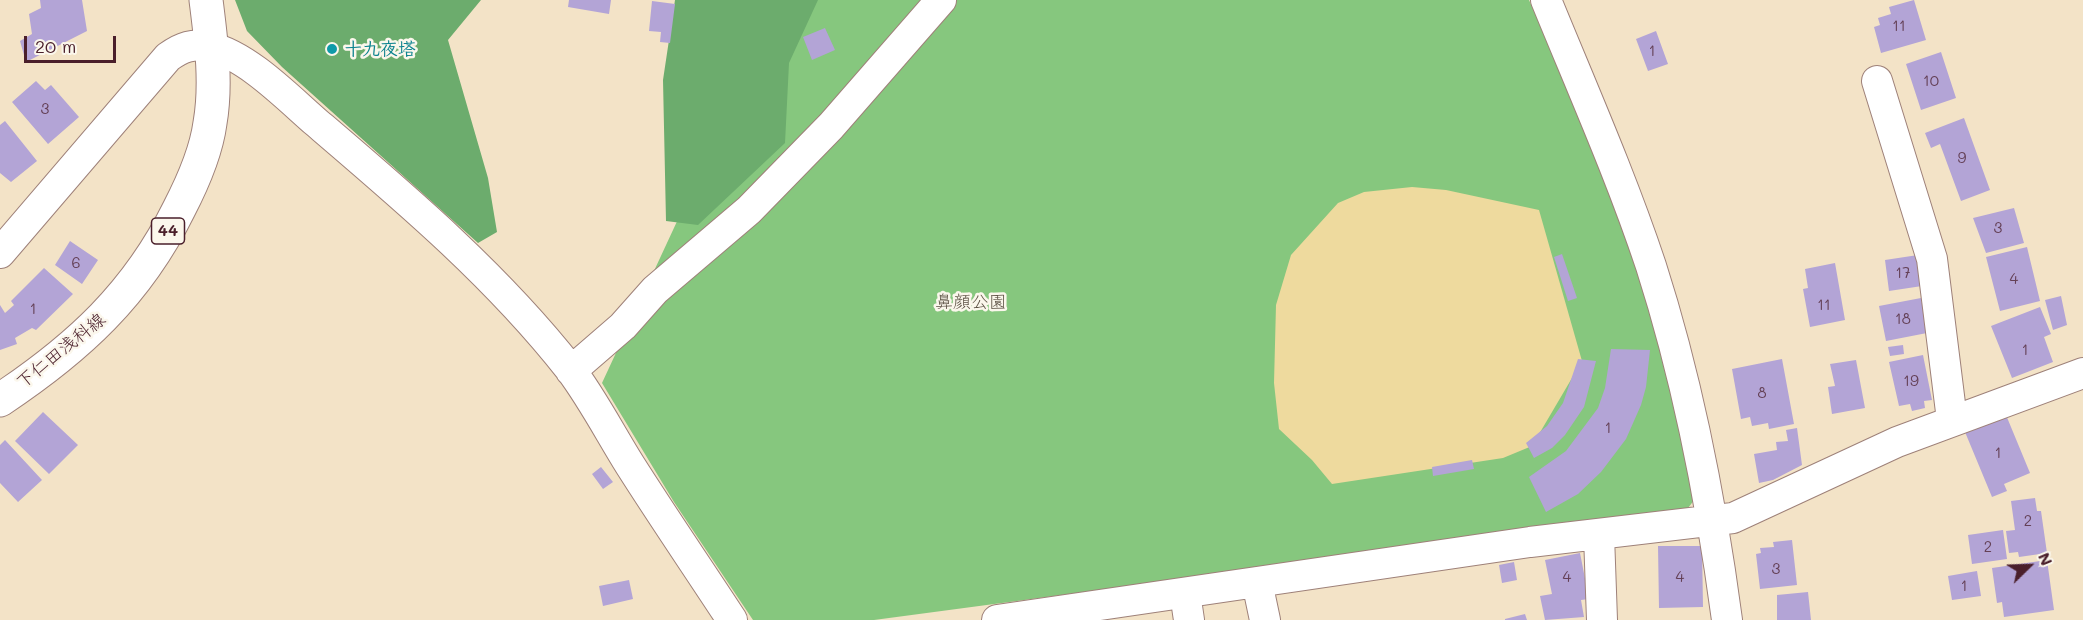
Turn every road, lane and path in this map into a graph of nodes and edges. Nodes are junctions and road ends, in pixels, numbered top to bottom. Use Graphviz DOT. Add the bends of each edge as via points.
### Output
graph roads {
  1 [pos="206,0"];
  2 [pos="941,0"];
  3 [pos="1546,0"];
  4 [pos="212,47"];
  5 [pos="1877,81"];
  6 [pos="0,253"];
  7 [pos="571,371"];
  8 [pos="2083,373"];
  9 [pos="0,400"];
  10 [pos="1952,420"];
  11 [pos="1714,522"];
  12 [pos="1599,535"];
  13 [pos="1257,582"];
  14 [pos="1187,606"];
  15 [pos="1090,613"];
  16 [pos="732,620"];
  17 [pos="997,620"];
  18 [pos="1265,620"];
  19 [pos="1602,620"];
  20 [pos="1727,620"];
  1 -- 4 [label="main road, 下仁田浅科線 / 44"];
  2 -- 7 [label="street" via="831,126 749,210 655,290 623,326"];
  3 -- 11 [label="street" via="1651,266 1693,421"];
  4 -- 6 [label="street" via="183,47 168,57"];
  4 -- 7 [label="street" via="269,81 396,190 493,282"];
  4 -- 9 [label="main road, 下仁田浅科線 / 44" via="213,101 204,150 191,185 158,248 102,320 75,345"];
  5 -- 10 [label="street" via="1932,259"];
  7 -- 16 [label="street"];
  8 -- 10 [label="street"];
  10 -- 11 [label="street" via="1733,518"];
  11 -- 12 [label="street"];
  11 -- 20 [label="street"];
  12 -- 13 [label="street"];
  12 -- 19 [label="street"];
  13 -- 14 [label="street"];
  13 -- 18 [label="street"];
  14 -- 15 [label="street"];
  15 -- 17 [label="street"];
}
